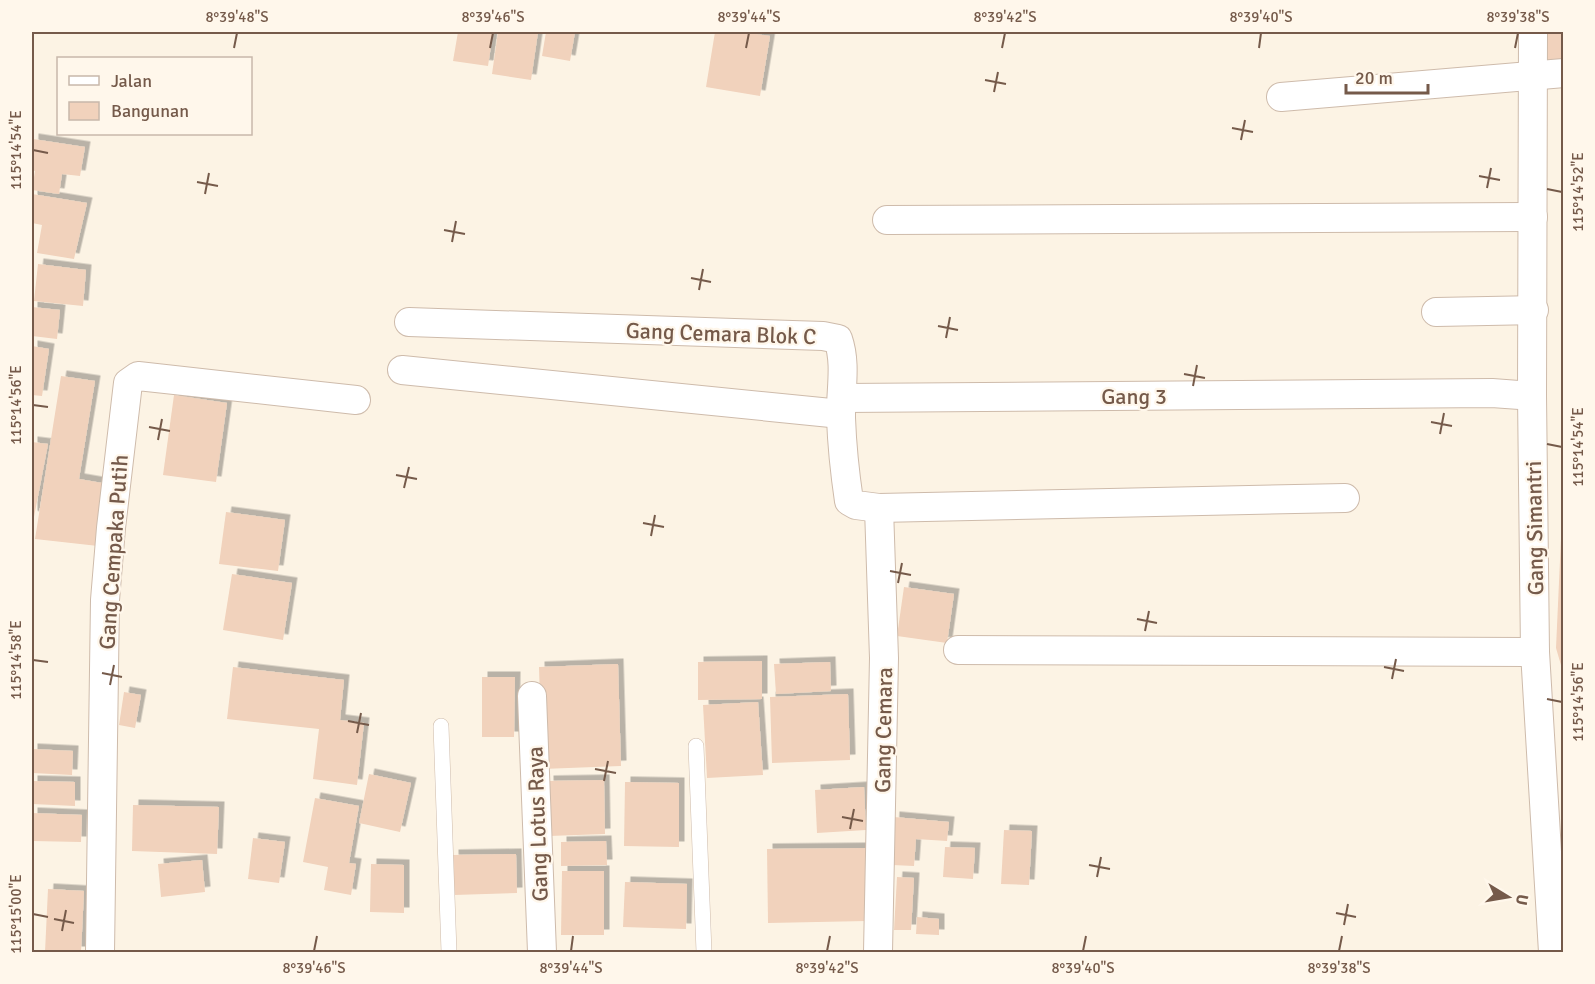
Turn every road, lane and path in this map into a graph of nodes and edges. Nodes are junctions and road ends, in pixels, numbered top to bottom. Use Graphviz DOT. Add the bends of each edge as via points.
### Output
graph roads {
  1 [pos="1533,32"];
  2 [pos="1563,73"];
  3 [pos="1533,74"];
  4 [pos="1281,98"];
  5 [pos="1533,217"];
  6 [pos="887,220"];
  7 [pos="1534,310"];
  8 [pos="1436,312"];
  9 [pos="409,322"];
  10 [pos="402,370"];
  11 [pos="1532,396"];
  12 [pos="356,400"];
  13 [pos="842,406"];
  14 [pos="1345,498"];
  15 [pos="879,508"];
  16 [pos="958,650"];
  17 [pos="1535,652"];
  18 [pos="532,696"];
  19 [pos="441,726"];
  20 [pos="696,746"];
  21 [pos="100,952"];
  22 [pos="449,952"];
  23 [pos="542,952"];
  24 [pos="704,952"];
  25 [pos="878,952"];
  26 [pos="1553,952"];
  1 -- 3 [label="street, Gang Simantri"];
  2 -- 3 [label="street"];
  3 -- 4 [label="street"];
  3 -- 5 [label="street, Gang Simantri"];
  5 -- 6 [label="street"];
  5 -- 7 [label="street, Gang Simantri"];
  7 -- 8 [label="street"];
  7 -- 11 [label="street, Gang Simantri"];
  9 -- 13 [label="street, Gang Cemara Blok C" via="823,336 838,339 842,350"];
  10 -- 13 [label="street, Gang 3"];
  11 -- 13 [label="street, Gang 3" via="1492,393"];
  11 -- 17 [label="street, Gang Simantri"];
  12 -- 21 [label="street, Gang Cempaka Putih" via="138,376 128,383 105,600"];
  13 -- 15 [label="street, Gang Cemara Blok C" via="849,501"];
  14 -- 15 [label="street"];
  15 -- 25 [label="street, Gang Cemara" via="884,670"];
  16 -- 17 [label="street"];
  17 -- 26 [label="street, Gang Simantri"];
  18 -- 23 [label="street, Gang Lotus Raya"];
  19 -- 22 [label="lane"];
  20 -- 24 [label="lane"];
}
